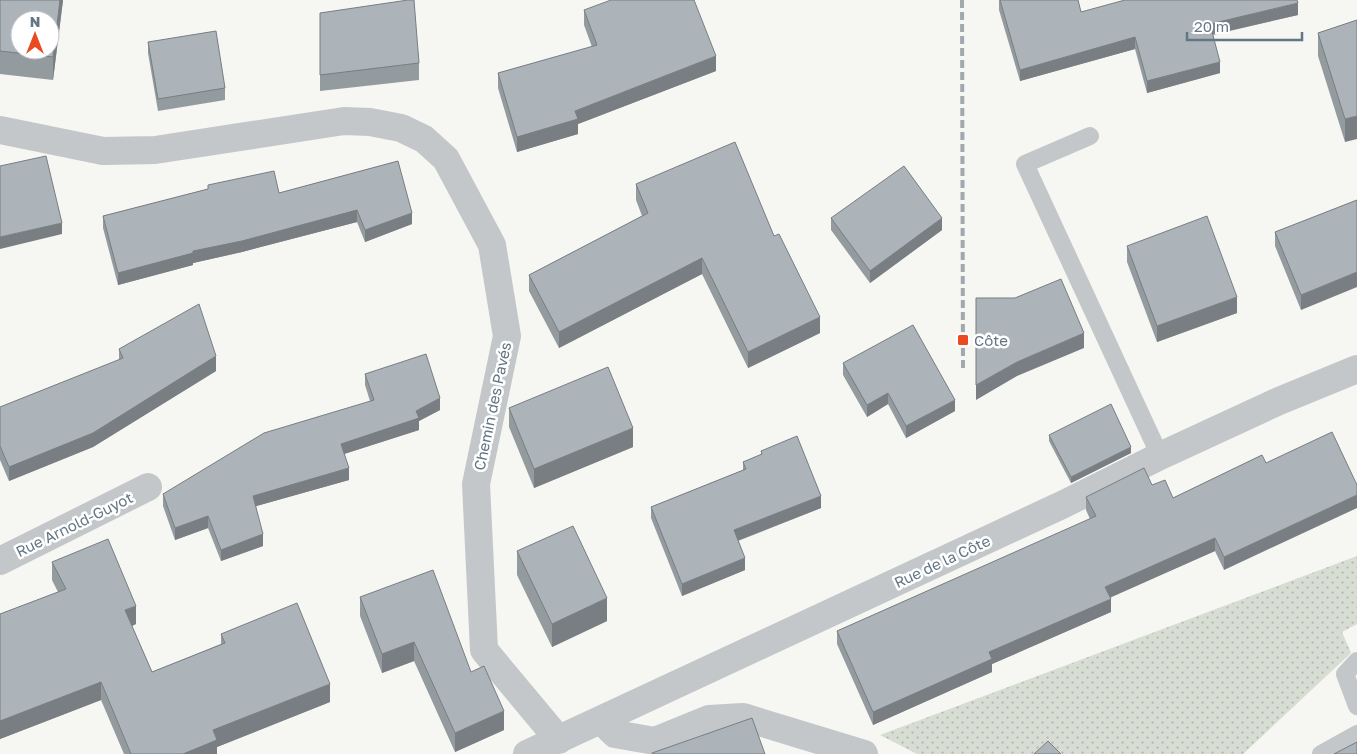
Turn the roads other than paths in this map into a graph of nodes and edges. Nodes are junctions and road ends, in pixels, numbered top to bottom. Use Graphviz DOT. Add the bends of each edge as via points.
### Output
graph roads {
  1 [pos="0,130"];
  2 [pos="1090,136"];
  3 [pos="1357,369"];
  4 [pos="1160,456"];
  5 [pos="148,487"];
  6 [pos="0,561"];
  7 [pos="1357,661"];
  8 [pos="1357,706"];
  9 [pos="602,720"];
  10 [pos="1357,734"];
  11 [pos="560,740"];
  12 [pos="527,754"];
  13 [pos="864,754"];
  14 [pos="1321,754"];
  1 -- 11 [label="street, Chemin des Pavés" via="111,151 155,150 344,121 370,122 401,128 416,135 446,159 492,245 507,336 476,484 484,650"];
  2 -- 4 [label="lane" via="1025,164"];
  3 -- 4 [label="street, Rue de la Côte"];
  4 -- 9 [label="street, Rue de la Côte"];
  5 -- 6 [label="street, Rue Arnold-Guyot"];
  7 -- 8 [label="lane" via="1345,674"];
  9 -- 11 [label="street, Rue de la Côte"];
  9 -- 13 [label="street" via="615,734 655,742 709,719 743,716"];
  10 -- 14 [label="lane"];
  11 -- 12 [label="street, Rue de la Côte"];
}
